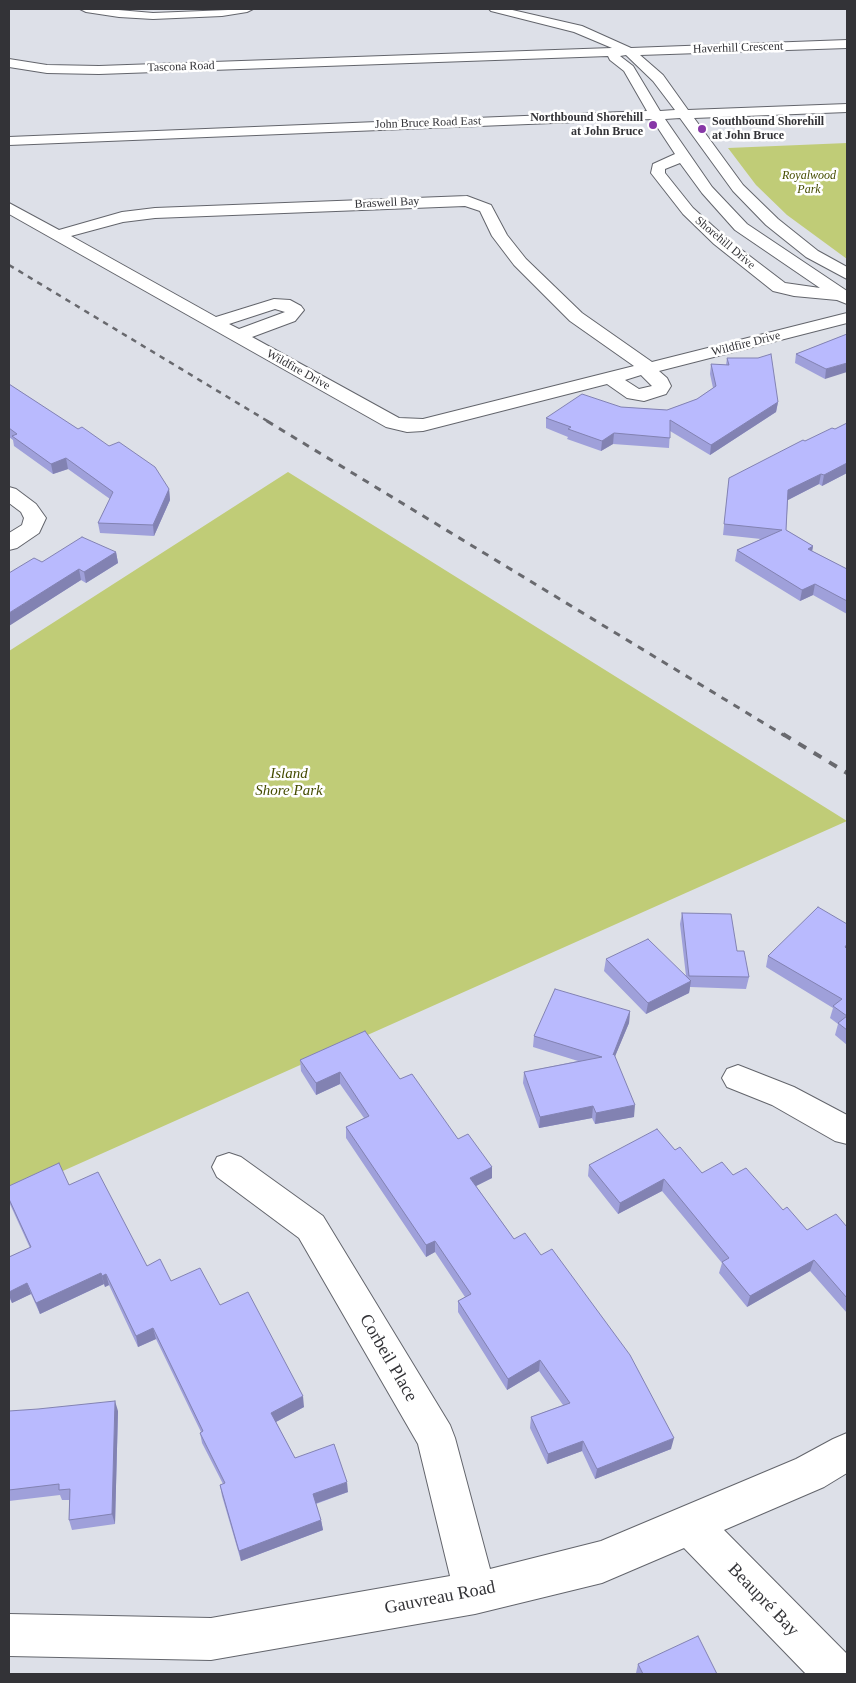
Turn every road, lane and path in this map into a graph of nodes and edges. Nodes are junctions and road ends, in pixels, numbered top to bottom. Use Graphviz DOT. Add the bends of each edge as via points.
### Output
graph roads {
  1 [pos="86,9"];
  2 [pos="247,9"];
  3 [pos="504,9"];
  4 [pos="529,17"];
  5 [pos="847,44"];
  6 [pos="607,52"];
  7 [pos="628,52"];
  8 [pos="9,63"];
  9 [pos="847,108"];
  10 [pos="686,115"];
  11 [pos="657,116"];
  12 [pos="9,141"];
  13 [pos="683,156"];
  14 [pos="9,208"];
  15 [pos="58,236"];
  16 [pos="847,274"];
  17 [pos="843,297"];
  18 [pos="847,318"];
  19 [pos="215,323"];
  20 [pos="237,336"];
  21 [pos="647,368"];
  22 [pos="610,378"];
  23 [pos="9,493"];
  24 [pos="9,543"];
  25 [pos="738,1078"];
  26 [pos="847,1131"];
  27 [pos="229,1168"];
  28 [pos="847,1452"];
  29 [pos="690,1525"];
  30 [pos="475,1593"];
  31 [pos="9,1635"];
  32 [pos="836,1674"];
  1 -- 2 [label="street" via="153,16"];
  3 -- 4 [label="street, Shorehill Drive"];
  4 -- 6 [label="street, Shorehill Drive"];
  4 -- 7 [label="street, Shorehill Drive" via="578,28"];
  5 -- 7 [label="street, Haverhill Crescent"];
  6 -- 7 [label="street, Tascona Road"];
  6 -- 8 [label="street, Tascona Road" via="85,70"];
  6 -- 11 [label="street, Shorehill Drive" via="628,69"];
  7 -- 10 [label="street, Shorehill Drive" via="658,78"];
  9 -- 10 [label="street, John Bruce Road East"];
  10 -- 11 [label="street, John Bruce Road East"];
  10 -- 16 [label="street, Shorehill Drive" via="738,188 772,222 812,254"];
  11 -- 12 [label="street, John Bruce Road East"];
  11 -- 13 [label="street, Shorehill Drive"];
  13 -- 17 [label="street, Shorehill Drive" via="707,190 741,227"];
  13 -- 17 [label="street, Shorehill Drive" via="658,167 658,173 688,211 720,241 779,287"];
  14 -- 15 [label="street, Wildfire Drive"];
  15 -- 19 [label="street, Wildfire Drive"];
  15 -- 21 [label="street, Braswell Bay" via="122,217 155,213 467,201 486,208 500,236 520,262 576,317"];
  18 -- 21 [label="street, Wildfire Drive"];
  19 -- 20 [label="street, Wildfire Drive"];
  19 -- 20 [label="street" via="274,304 284,304 296,310 289,317"];
  20 -- 22 [label="street, Wildfire Drive" via="394,424 407,426"];
  21 -- 22 [label="street, Wildfire Drive"];
  21 -- 22 [label="street" via="662,386 644,395 634,394"];
  23 -- 24 [label="street" via="29,508 35,518 31,528"];
  25 -- 26 [label="street" via="783,1096"];
  27 -- 30 [label="street, Corbeil Place" via="311,1227 436,1438"];
  28 -- 29 [label="street, Gauvreau Road" via="810,1473"];
  29 -- 30 [label="street, Gauvreau Road" via="602,1562"];
  29 -- 32 [label="street, Beaupré Bay"];
  30 -- 31 [label="street, Gauvreau Road" via="211,1639"];
}
